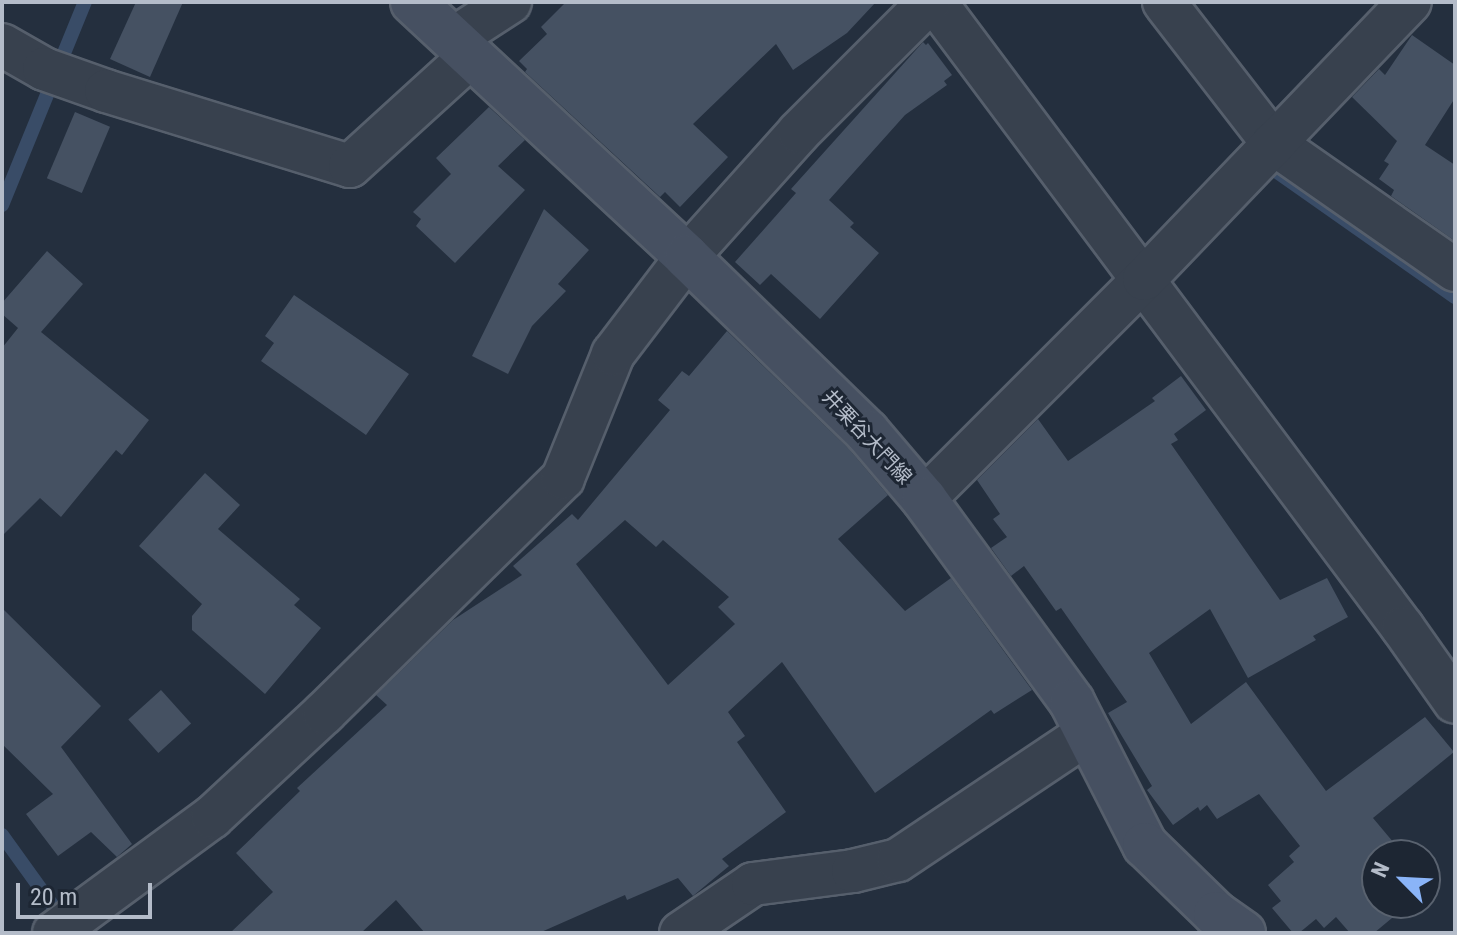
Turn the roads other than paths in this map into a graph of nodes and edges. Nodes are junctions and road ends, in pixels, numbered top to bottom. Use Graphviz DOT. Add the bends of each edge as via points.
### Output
graph roads {
  1 [pos="413,2"];
  2 [pos="510,2"];
  3 [pos="929,2"];
  4 [pos="1164,2"];
  5 [pos="1410,2"];
  6 [pos="2,45"];
  7 [pos="462,48"];
  8 [pos="1273,143"];
  9 [pos="687,257"];
  10 [pos="1455,270"];
  11 [pos="1144,279"];
  12 [pos="924,499"];
  13 [pos="1455,702"];
  14 [pos="1088,733"];
  15 [pos="68,922"];
  16 [pos="681,933"];
  17 [pos="1243,933"];
  1 -- 7 [label="main road, 井栗谷大門線"];
  2 -- 7 [label="street"];
  3 -- 9 [label="street" via="799,132"];
  3 -- 11 [label="street"];
  4 -- 8 [label="street"];
  5 -- 8 [label="street"];
  6 -- 7 [label="street" via="44,69 106,91 350,166"];
  7 -- 9 [label="main road, 井栗谷大門線"];
  8 -- 10 [label="street"];
  8 -- 11 [label="street"];
  9 -- 12 [label="main road, 井栗谷大門線" via="867,432"];
  9 -- 15 [label="street" via="613,354 563,478 212,817"];
  11 -- 12 [label="street"];
  11 -- 13 [label="street"];
  12 -- 14 [label="main road, 井栗谷大門線" via="1072,702"];
  14 -- 16 [label="street" via="898,860 753,884"];
  14 -- 17 [label="main road, 井栗谷大門線" via="1145,845"];
}
